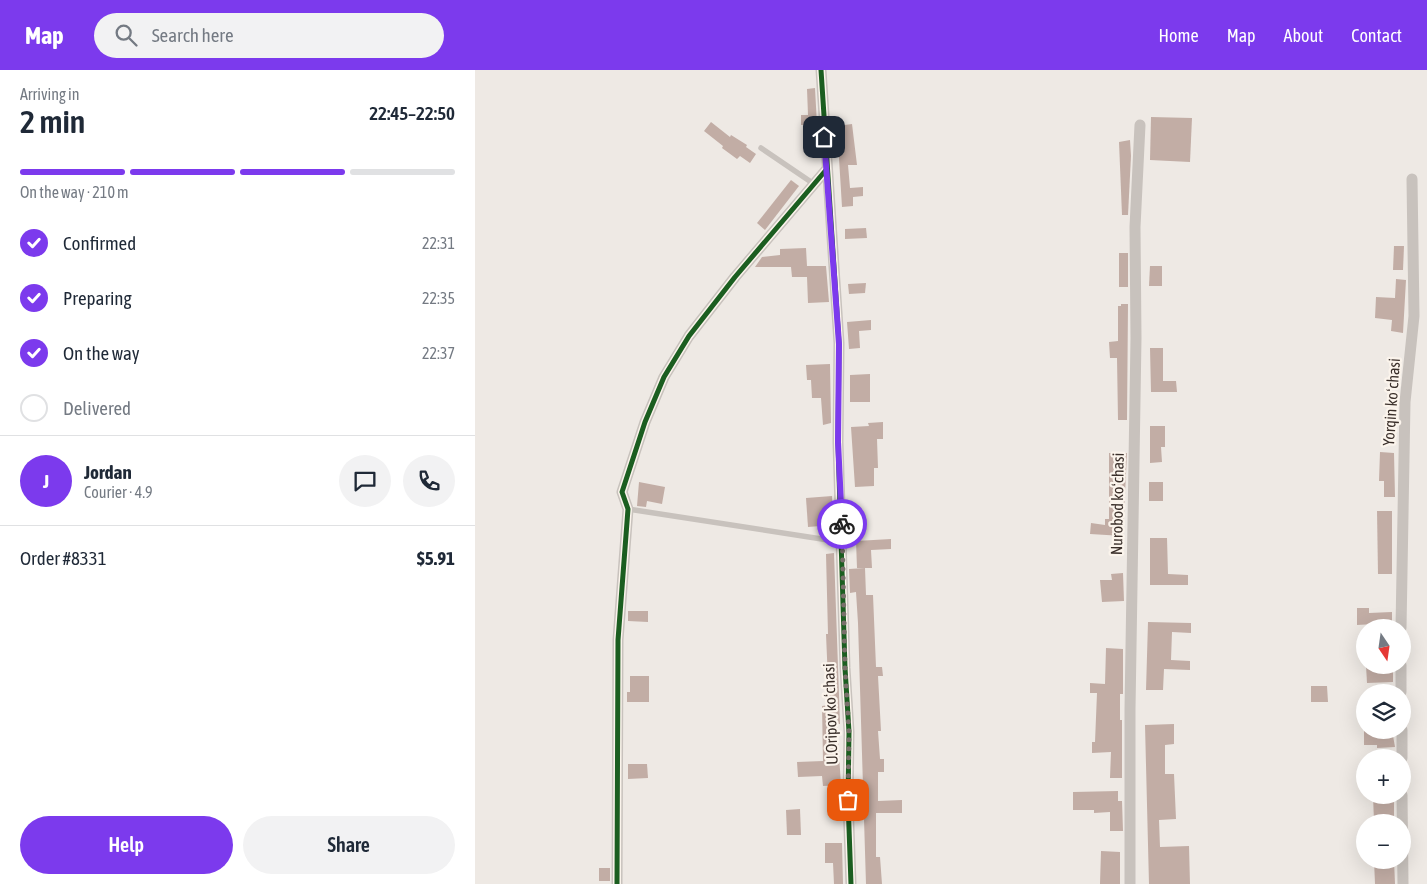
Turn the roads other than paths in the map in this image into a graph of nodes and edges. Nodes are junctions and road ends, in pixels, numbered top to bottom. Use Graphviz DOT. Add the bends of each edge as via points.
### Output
graph roads {
  1 [pos="821,70"];
  2 [pos="1140,125"];
  3 [pos="761,148"];
  4 [pos="826,170"];
  5 [pos="1413,179"];
  6 [pos="814,184"];
  7 [pos="629,509"];
  8 [pos="842,542"];
  9 [pos="1401,619"];
  10 [pos="1402,804"];
  11 [pos="617,884"];
  12 [pos="851,884"];
  13 [pos="1130,884"];
  14 [pos="1403,884"];
  1 -- 4 [label="street, U.Oripov koʻchasi"];
  2 -- 13 [label="street, Nurobod koʻchasi" via="1135,227"];
  3 -- 6 [label="lane"];
  4 -- 6 [label="street"];
  4 -- 8 [label="street, U.Oripov koʻchasi" via="839,344"];
  5 -- 9 [label="street, Yorqin koʻchasi" via="1414,316 1405,402"];
  6 -- 7 [label="street" via="735,277 664,377 622,492"];
  7 -- 8 [label="lane"];
  7 -- 11 [label="street" via="618,640"];
  8 -- 12 [label="street, U.Oripov koʻchasi"];
  10 -- 14 [label="street"];
}
